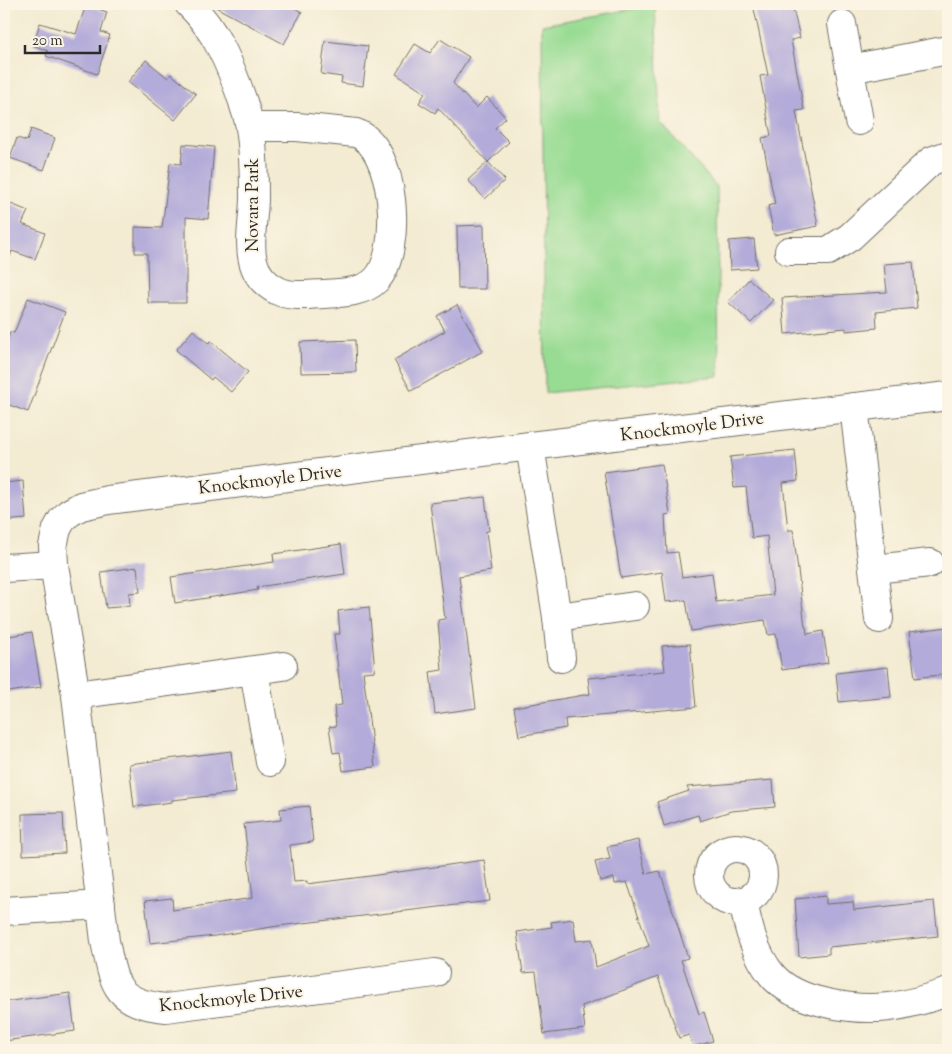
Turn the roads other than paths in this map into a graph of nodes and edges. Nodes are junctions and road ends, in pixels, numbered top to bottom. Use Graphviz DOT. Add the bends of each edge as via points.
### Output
graph roads {
  1 [pos="189,4"];
  2 [pos="842,24"];
  3 [pos="948,50"];
  4 [pos="850,69"];
  5 [pos="859,121"];
  6 [pos="250,127"];
  7 [pos="948,154"];
  8 [pos="789,251"];
  9 [pos="948,396"];
  10 [pos="854,407"];
  11 [pos="530,446"];
  12 [pos="930,563"];
  13 [pos="54,566"];
  14 [pos="4,568"];
  15 [pos="874,569"];
  16 [pos="635,606"];
  17 [pos="557,617"];
  18 [pos="879,619"];
  19 [pos="561,658"];
  20 [pos="283,666"];
  21 [pos="254,671"];
  22 [pos="76,695"];
  23 [pos="270,762"];
  24 [pos="743,901"];
  25 [pos="101,905"];
  26 [pos="4,911"];
  27 [pos="435,973"];
  28 [pos="948,992"];
  1 -- 6 [label="street, Novara Park" via="222,49"];
  2 -- 4 [label="street"];
  3 -- 4 [label="street"];
  4 -- 5 [label="street"];
  6 -- 6 [label="street, Novara Park" via="297,127 356,133 374,145 387,180 393,220 386,262 377,279 367,287 336,294 295,295 277,290 262,279 250,251 254,200"];
  7 -- 8 [label="street" via="931,160 850,237 828,251"];
  9 -- 10 [label="street, Knockmoyle Drive"];
  10 -- 11 [label="street, Knockmoyle Drive"];
  10 -- 15 [label="street"];
  11 -- 13 [label="street, Knockmoyle Drive" via="81,506 65,517 57,529 53,546"];
  11 -- 17 [label="street"];
  12 -- 15 [label="street"];
  13 -- 14 [label="street"];
  13 -- 22 [label="street, Knockmoyle Drive"];
  15 -- 18 [label="street"];
  16 -- 17 [label="street"];
  17 -- 19 [label="street"];
  20 -- 21 [label="street"];
  21 -- 22 [label="street"];
  21 -- 23 [label="street"];
  22 -- 25 [label="street, Knockmoyle Drive"];
  24 -- 28 [label="street" via="752,938 764,963 773,976 797,994 832,1004 889,1008"];
  25 -- 26 [label="street"];
  25 -- 27 [label="street, Knockmoyle Drive" via="112,976 121,992 132,1001 148,1006 183,1007"];
}
